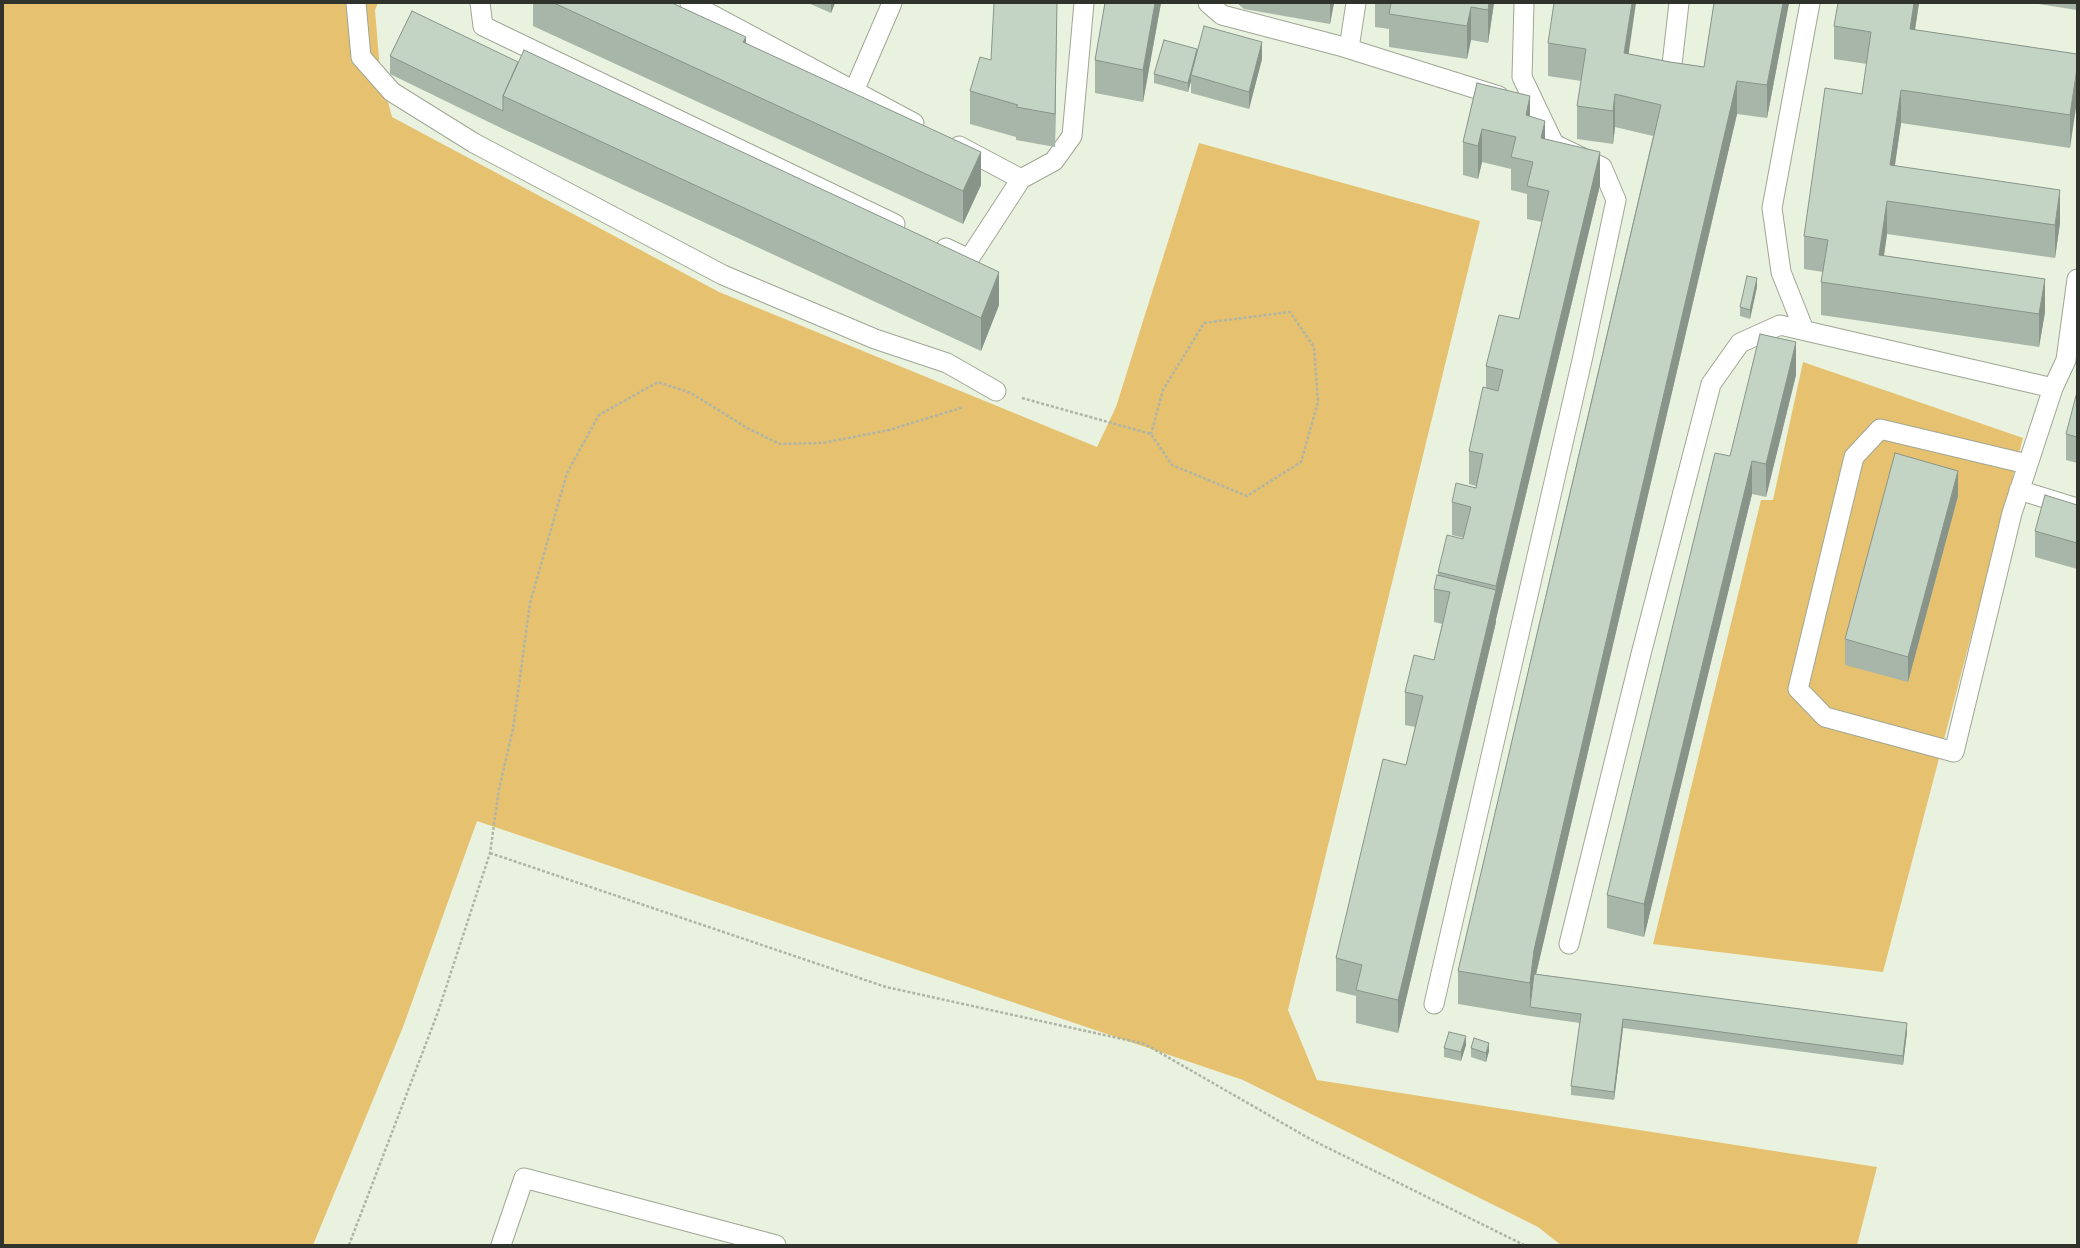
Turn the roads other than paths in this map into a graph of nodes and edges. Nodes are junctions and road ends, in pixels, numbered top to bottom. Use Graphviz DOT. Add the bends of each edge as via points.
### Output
graph roads {
  1 [pos="356,3"];
  2 [pos="480,3"];
  3 [pos="690,3"];
  4 [pos="892,3"];
  5 [pos="1084,3"];
  6 [pos="1208,3"];
  7 [pos="1356,3"];
  8 [pos="1524,3"];
  9 [pos="1679,3"];
  10 [pos="1810,3"];
  11 [pos="1349,48"];
  12 [pos="1671,73"];
  13 [pos="854,91"];
  14 [pos="1536,106"];
  15 [pos="1021,179"];
  16 [pos="912,232"];
  17 [pos="933,242"];
  18 [pos="2077,279"];
  19 [pos="1804,330"];
  20 [pos="2071,362"];
  21 [pos="2054,388"];
  22 [pos="996,390"];
  23 [pos="2027,464"];
  24 [pos="2019,490"];
  25 [pos="2077,508"];
  26 [pos="1569,944"];
  27 [pos="1434,1004"];
  28 [pos="501,1245"];
  29 [pos="776,1245"];
  1 -- 22 [label="lane" via="362,57 392,92 474,143 723,275 875,339 947,363"];
  2 -- 16 [label="lane" via="483,26"];
  3 -- 13 [label="lane"];
  4 -- 13 [label="lane"];
  5 -- 15 [label="lane" via="1072,136 1054,161"];
  6 -- 11 [label="lane" via="1222,15"];
  7 -- 11 [label="lane"];
  8 -- 14 [label="lane" via="1522,77"];
  9 -- 12 [label="lane"];
  10 -- 19 [label="lane" via="1772,208 1781,272"];
  11 -- 14 [label="lane" via="1477,90"];
  13 -- 15 [label="lane"];
  14 -- 27 [label="lane" via="1554,144 1602,167 1616,200 1583,356"];
  15 -- 17 [label="lane" via="969,259"];
  18 -- 20 [label="lane"];
  19 -- 21 [label="lane"];
  19 -- 26 [label="lane" via="1780,325 1740,343 1711,384"];
  20 -- 21 [label="lane"];
  21 -- 23 [label="lane"];
  23 -- 24 [label="lane"];
  23 -- 24 [label="lane" via="1880,430 1854,457 1798,689 1825,717 1954,752"];
  24 -- 25 [label="lane"];
  28 -- 29 [label="lane" via="524,1178"];
}
